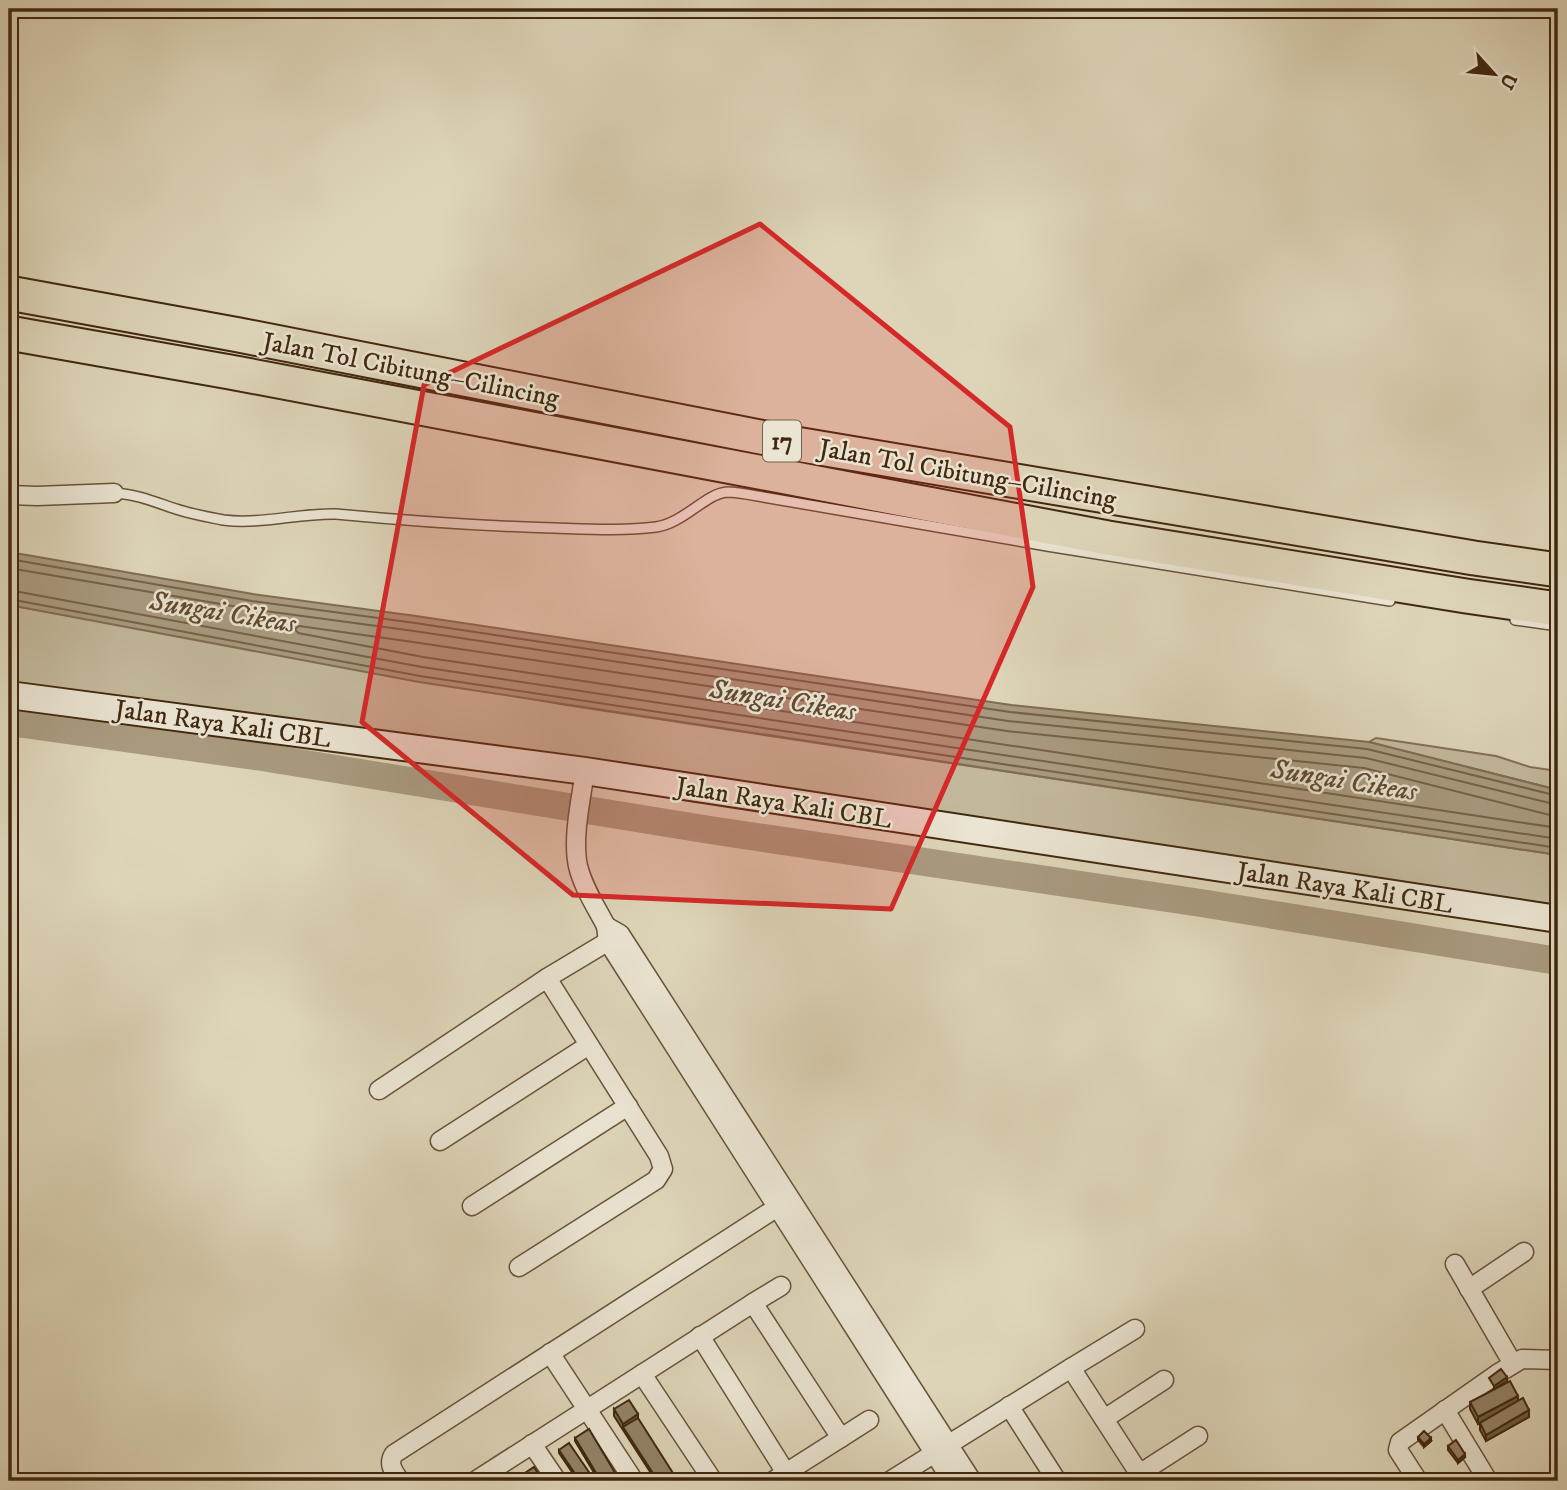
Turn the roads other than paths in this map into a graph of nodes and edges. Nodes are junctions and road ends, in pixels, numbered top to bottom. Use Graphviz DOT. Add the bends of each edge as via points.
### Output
graph roads {
  1 [pos="9,293"];
  2 [pos="9,333"];
  3 [pos="114,492"];
  4 [pos="9,495"];
  5 [pos="1558,570"];
  6 [pos="1406,603"];
  7 [pos="1558,609"];
  8 [pos="1508,618"];
  9 [pos="1558,626"];
  10 [pos="9,695"];
  11 [pos="585,771"];
  12 [pos="1558,919"];
  13 [pos="612,934"];
  14 [pos="547,978"];
  15 [pos="589,1045"];
  16 [pos="379,1090"];
  17 [pos="628,1106"];
  18 [pos="440,1140"];
  19 [pos="784,1203"];
  20 [pos="472,1206"];
  21 [pos="1524,1252"];
  22 [pos="1455,1264"];
  23 [pos="519,1267"];
  24 [pos="781,1286"];
  25 [pos="1469,1289"];
  26 [pos="752,1303"];
  27 [pos="1135,1329"];
  28 [pos="700,1336"];
  29 [pos="550,1353"];
  30 [pos="1558,1360"];
  31 [pos="1513,1364"];
  32 [pos="1071,1368"];
  33 [pos="642,1374"];
  34 [pos="1164,1380"];
  35 [pos="1009,1406"];
  36 [pos="587,1409"];
  37 [pos="1445,1410"];
  38 [pos="1104,1419"];
  39 [pos="869,1420"];
  40 [pos="1198,1436"];
  41 [pos="841,1438"];
  42 [pos="532,1444"];
  43 [pos="941,1448"];
  44 [pos="779,1477"];
  45 [pos="1141,1478"];
  46 [pos="400,1481"];
  47 [pos="476,1481"];
  48 [pos="556,1481"];
  49 [pos="634,1481"];
  50 [pos="713,1481"];
  51 [pos="890,1481"];
  52 [pos="952,1481"];
  53 [pos="972,1481"];
  54 [pos="1057,1481"];
  55 [pos="1418,1481"];
  56 [pos="1488,1481"];
  1 -- 5 [label="highway, Jalan Tol Cibitung–Cilincing / 17" via="796,444"];
  2 -- 7 [label="highway, Jalan Tol Cibitung–Cilincing / 17" via="1108,538"];
  3 -- 4 [label="street"];
  3 -- 6 [label="lane" via="226,520 262,521 316,513 484,527 634,528 673,523 726,492"];
  8 -- 9 [label="lane"];
  10 -- 11 [label="main road, Jalan Raya Kali CBL"];
  11 -- 12 [label="main road, Jalan Raya Kali CBL"];
  11 -- 13 [label="street" via="578,865"];
  13 -- 14 [label="street"];
  13 -- 19 [label="street"];
  14 -- 15 [label="street"];
  14 -- 16 [label="street"];
  15 -- 17 [label="street"];
  15 -- 18 [label="street"];
  17 -- 20 [label="street"];
  17 -- 23 [label="street" via="659,1156 661,1175"];
  19 -- 29 [label="street"];
  19 -- 43 [label="street"];
  21 -- 25 [label="street"];
  22 -- 25 [label="street"];
  24 -- 26 [label="street"];
  25 -- 31 [label="street"];
  26 -- 28 [label="street"];
  26 -- 41 [label="street"];
  27 -- 32 [label="street"];
  28 -- 33 [label="street"];
  28 -- 44 [label="street"];
  29 -- 36 [label="street"];
  29 -- 46 [label="street" via="394,1454 391,1464"];
  30 -- 31 [label="street" via="1521,1359"];
  31 -- 37 [label="street"];
  32 -- 35 [label="street"];
  32 -- 38 [label="street"];
  33 -- 36 [label="street"];
  33 -- 50 [label="street"];
  34 -- 38 [label="street"];
  35 -- 43 [label="street"];
  35 -- 54 [label="street"];
  36 -- 42 [label="street"];
  36 -- 49 [label="street"];
  37 -- 55 [label="street" via="1400,1442 1398,1450"];
  37 -- 56 [label="street"];
  38 -- 45 [label="street"];
  39 -- 41 [label="street"];
  40 -- 45 [label="street"];
  41 -- 44 [label="street"];
  42 -- 47 [label="street"];
  42 -- 48 [label="street"];
  43 -- 51 [label="street"];
  43 -- 52 [label="street"];
  43 -- 53 [label="street"];
}
